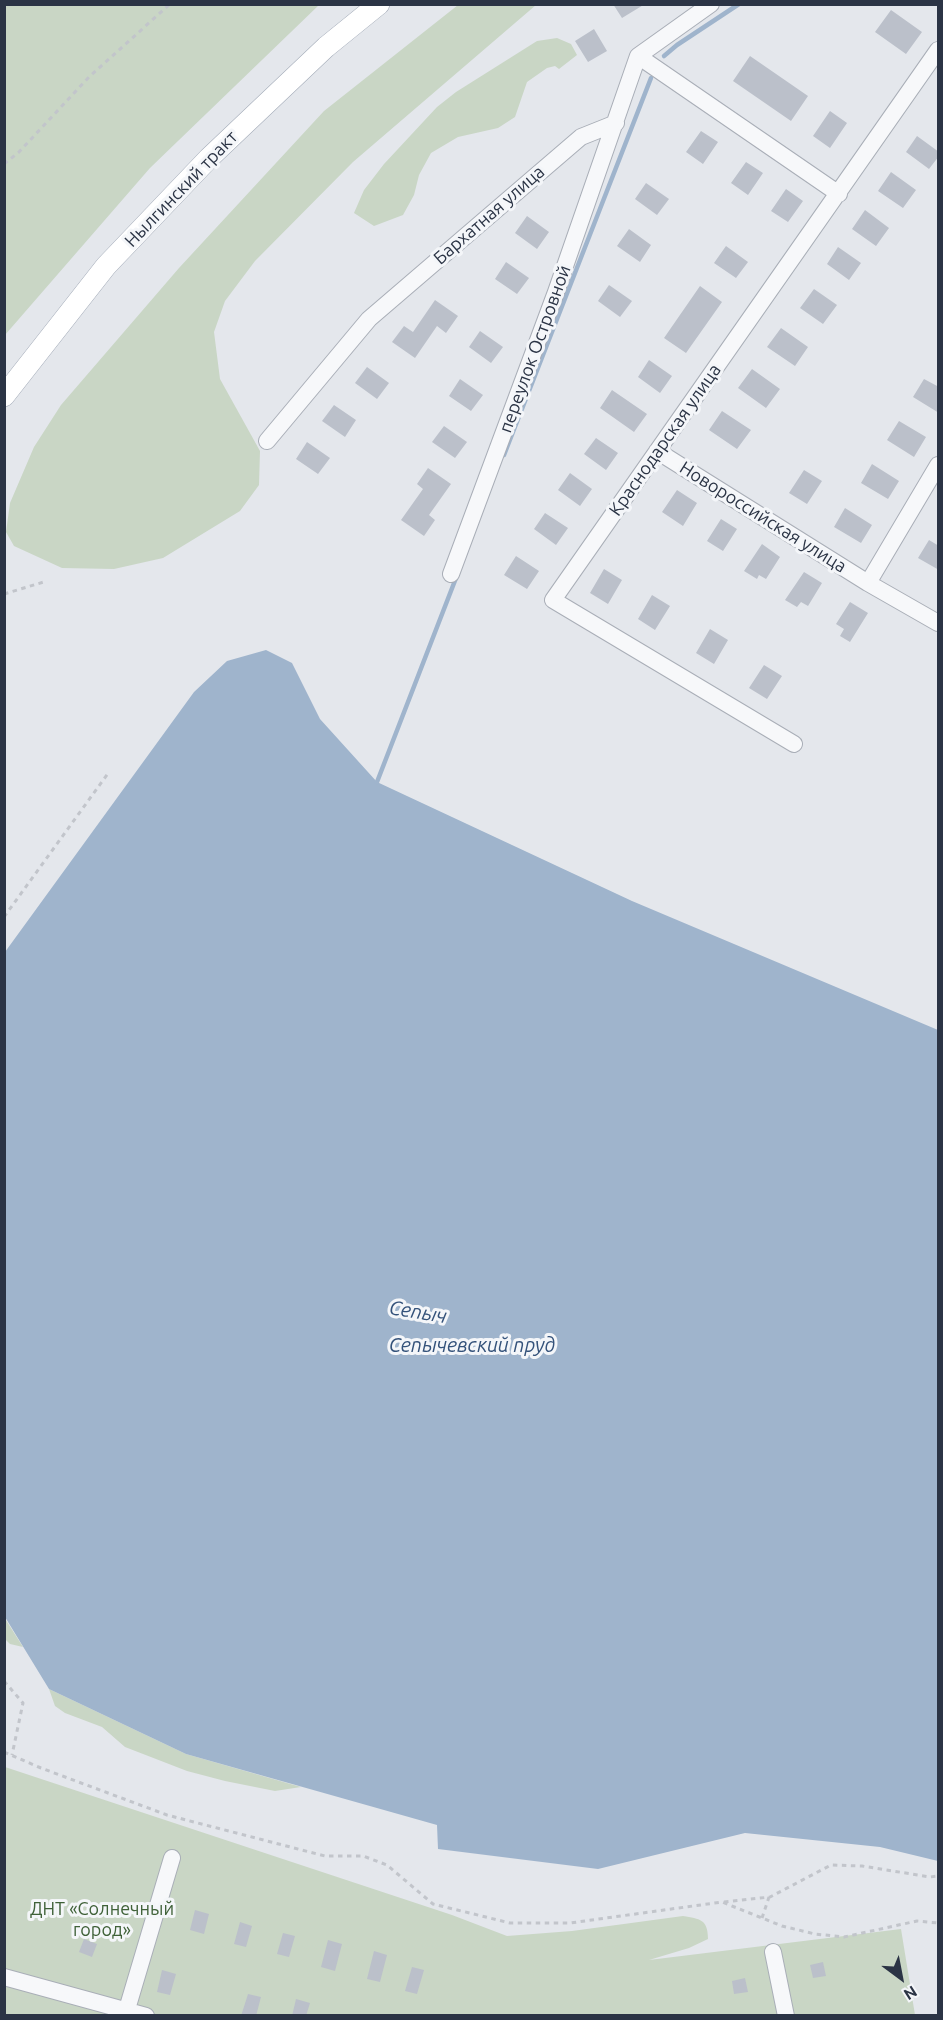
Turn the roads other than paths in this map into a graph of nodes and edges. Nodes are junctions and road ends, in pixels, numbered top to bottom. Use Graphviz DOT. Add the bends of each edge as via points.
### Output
graph roads {
  1 [pos="379,4"];
  2 [pos="711,4"];
  3 [pos="939,50"];
  4 [pos="638,57"];
  5 [pos="615,123"];
  6 [pos="839,194"];
  7 [pos="4,396"];
  8 [pos="267,441"];
  9 [pos="657,451"];
  10 [pos="939,465"];
  11 [pos="451,574"];
  12 [pos="868,583"];
  13 [pos="939,623"];
  14 [pos="794,744"];
  15 [pos="172,1858"];
  16 [pos="773,1952"];
  17 [pos="4,1977"];
  18 [pos="126,2013"];
  19 [pos="146,2016"];
  20 [pos="786,2016"];
  1 -- 7 [label="main road, Нылгинский тракт" via="326,47 201,166 106,266"];
  2 -- 4 [label="street"];
  3 -- 6 [label="street, Краснодарская улица"];
  4 -- 5 [label="street"];
  4 -- 6 [label="street"];
  5 -- 8 [label="street, Бархатная улица" via="581,137 369,319"];
  5 -- 11 [label="street, переулок Островной"];
  6 -- 9 [label="street, Краснодарская улица"];
  9 -- 12 [label="street, Новороссийская улица"];
  9 -- 14 [label="street, Краснодарская улица" via="553,600"];
  10 -- 12 [label="street, Новороссийская улица"];
  12 -- 13 [label="street, Новороссийская улица"];
  15 -- 18 [label="street"];
  16 -- 20 [label="street"];
  17 -- 18 [label="street"];
  18 -- 19 [label="street"];
}
